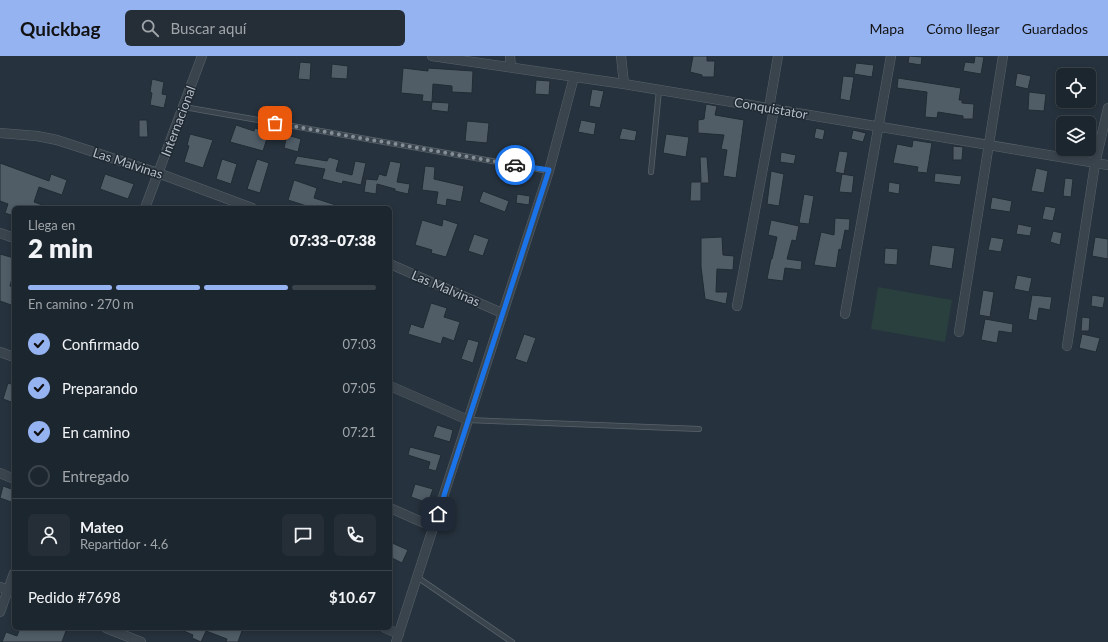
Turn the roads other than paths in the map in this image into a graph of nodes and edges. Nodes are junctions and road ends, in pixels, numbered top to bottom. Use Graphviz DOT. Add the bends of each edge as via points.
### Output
graph roads {
  1 [pos="202,56"];
  2 [pos="432,56"];
  3 [pos="510,56"];
  4 [pos="621,56"];
  5 [pos="778,56"];
  6 [pos="891,56"];
  7 [pos="1003,56"];
  8 [pos="511,67"];
  9 [pos="574,76"];
  10 [pos="624,84"];
  11 [pos="659,90"];
  12 [pos="184,107"];
  13 [pos="771,108"];
  14 [pos="1108,108"];
  15 [pos="878,127"];
  16 [pos="0,133"];
  17 [pos="988,146"];
  18 [pos="1095,164"];
  19 [pos="1108,165"];
  20 [pos="549,170"];
  21 [pos="651,172"];
  22 [pos="158,173"];
  23 [pos="146,206"];
  24 [pos="247,206"];
  25 [pos="0,233"];
  26 [pos="12,237"];
  27 [pos="392,265"];
  28 [pos="737,306"];
  29 [pos="502,312"];
  30 [pos="845,314"];
  31 [pos="959,332"];
  32 [pos="1068,346"];
  33 [pos="0,352"];
  34 [pos="12,357"];
  35 [pos="392,387"];
  36 [pos="468,420"];
  37 [pos="699,429"];
  38 [pos="0,473"];
  39 [pos="12,478"];
  40 [pos="392,509"];
  41 [pos="433,527"];
  42 [pos="417,577"];
  43 [pos="12,578"];
  44 [pos="7,589"];
  45 [pos="0,612"];
  46 [pos="111,630"];
  47 [pos="387,630"];
  48 [pos="397,638"];
  49 [pos="141,642"];
  50 [pos="512,642"];
  1 -- 12 [label="street, Internacional"];
  2 -- 8 [label="street, Conquistator"];
  3 -- 8 [label="street"];
  4 -- 10 [label="street"];
  5 -- 13 [label="street"];
  6 -- 15 [label="street"];
  7 -- 17 [label="street"];
  8 -- 9 [label="street, Conquistator"];
  9 -- 10 [label="street, Conquistator"];
  9 -- 20 [label="street"];
  10 -- 11 [label="street, Conquistator"];
  11 -- 13 [label="street, Conquistator"];
  11 -- 21 [label="lane"];
  12 -- 20 [label="lane"];
  12 -- 22 [label="street, Internacional"];
  13 -- 15 [label="street, Conquistator"];
  13 -- 28 [label="street"];
  14 -- 18 [label="street"];
  15 -- 17 [label="street, Conquistator"];
  15 -- 30 [label="street"];
  16 -- 22 [label="street, Las Malvinas" via="57,140"];
  17 -- 18 [label="street, Conquistator"];
  17 -- 31 [label="street"];
  18 -- 19 [label="street, Conquistator"];
  18 -- 32 [label="street"];
  20 -- 29 [label="street"];
  22 -- 23 [label="street, Internacional"];
  22 -- 24 [label="street, Las Malvinas"];
  25 -- 26 [label="street"];
  27 -- 29 [label="street, Las Malvinas"];
  29 -- 36 [label="street"];
  33 -- 34 [label="street"];
  35 -- 36 [label="street"];
  36 -- 37 [label="lane"];
  36 -- 41 [label="street"];
  38 -- 39 [label="street"];
  40 -- 41 [label="street"];
  41 -- 42 [label="street"];
  42 -- 48 [label="street"];
  42 -- 50 [label="lane"];
  43 -- 44 [label="street"];
  44 -- 45 [label="street"];
  46 -- 49 [label="street"];
  47 -- 48 [label="street"];
}
